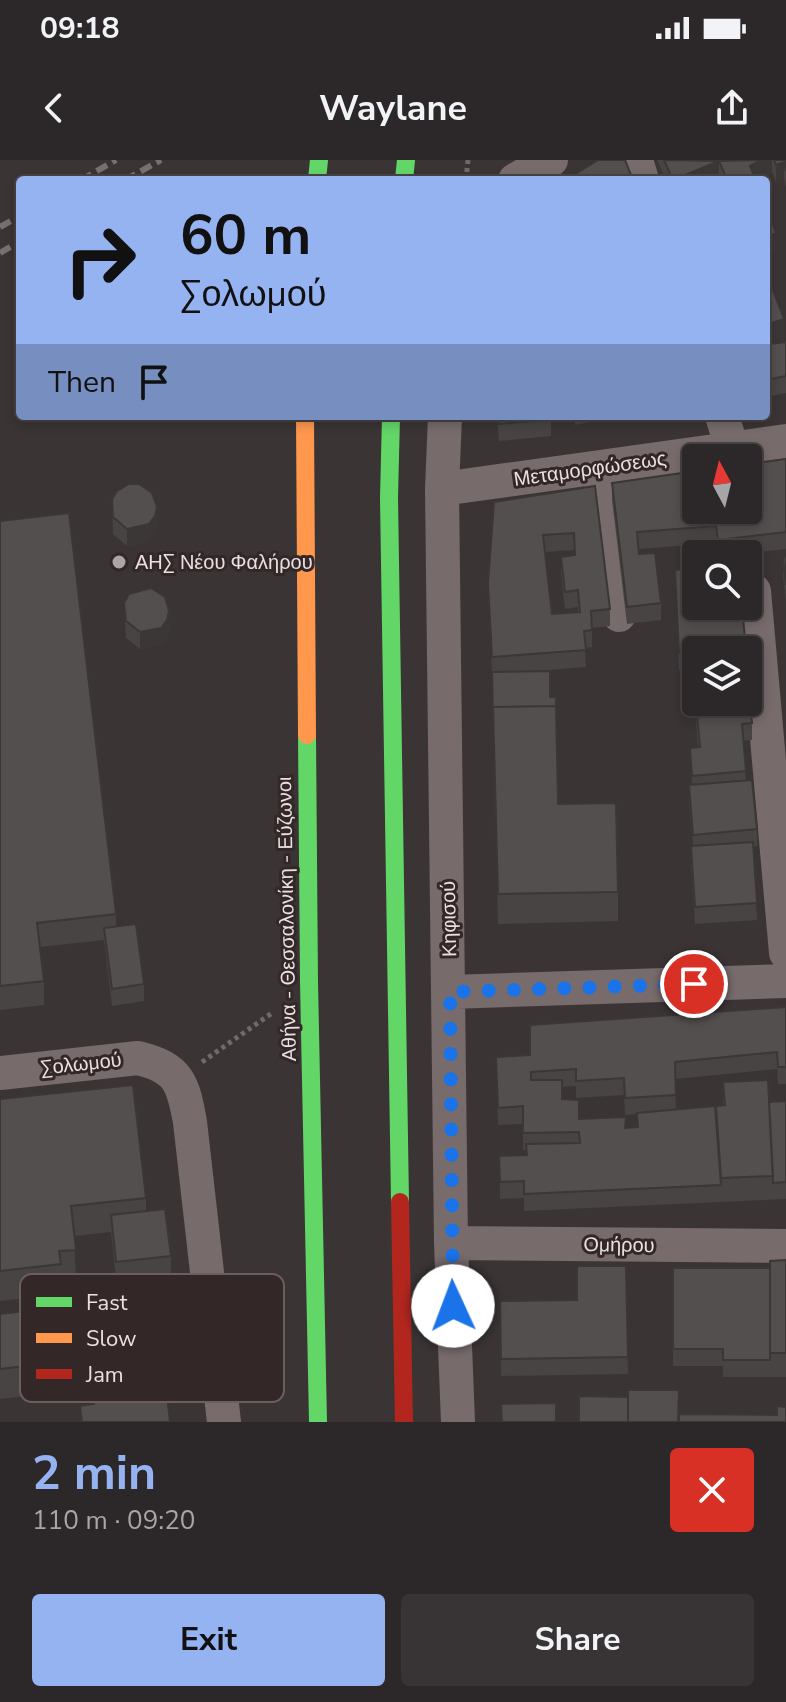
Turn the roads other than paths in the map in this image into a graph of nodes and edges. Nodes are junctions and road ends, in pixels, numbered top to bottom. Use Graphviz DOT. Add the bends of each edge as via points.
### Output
graph roads {
  1 [pos="551,160"];
  2 [pos="522,176"];
  3 [pos="305,420"];
  4 [pos="391,420"];
  5 [pos="445,420"];
  6 [pos="727,432"];
  7 [pos="786,441"];
  8 [pos="599,469"];
  9 [pos="442,489"];
  10 [pos="619,615"];
  11 [pos="757,620"];
  12 [pos="786,953"];
  13 [pos="786,981"];
  14 [pos="450,992"];
  15 [pos="0,1073"];
  16 [pos="451,1243"];
  17 [pos="786,1246"];
  18 [pos="207,1274"];
  19 [pos="222,1402"];
  20 [pos="224,1422"];
  21 [pos="318,1422"];
  22 [pos="404,1422"];
  23 [pos="458,1422"];
  1 -- 2 [label="street"];
  3 -- 21 [label="highway, Αθήνα - Θεσσαλονίκη - Εύζωνοι, bridge"];
  4 -- 22 [label="highway, bridge"];
  5 -- 9 [label="street, Κηφισού"];
  6 -- 7 [label="street, Μεταμορφώσεως"];
  6 -- 8 [label="street, Μεταμορφώσεως"];
  8 -- 9 [label="street, Μεταμορφώσεως"];
  8 -- 10 [label="street"];
  9 -- 14 [label="street, Κηφισού"];
  11 -- 12 [label="street"];
  13 -- 14 [label="street"];
  14 -- 16 [label="street, Κηφισού"];
  15 -- 18 [label="street, Σολωμού" via="138,1058 170,1071 190,1122"];
  16 -- 17 [label="street, Ομήρου"];
  16 -- 23 [label="street, Κηφισού"];
  19 -- 20 [label="street, Σολωμού"];
}
